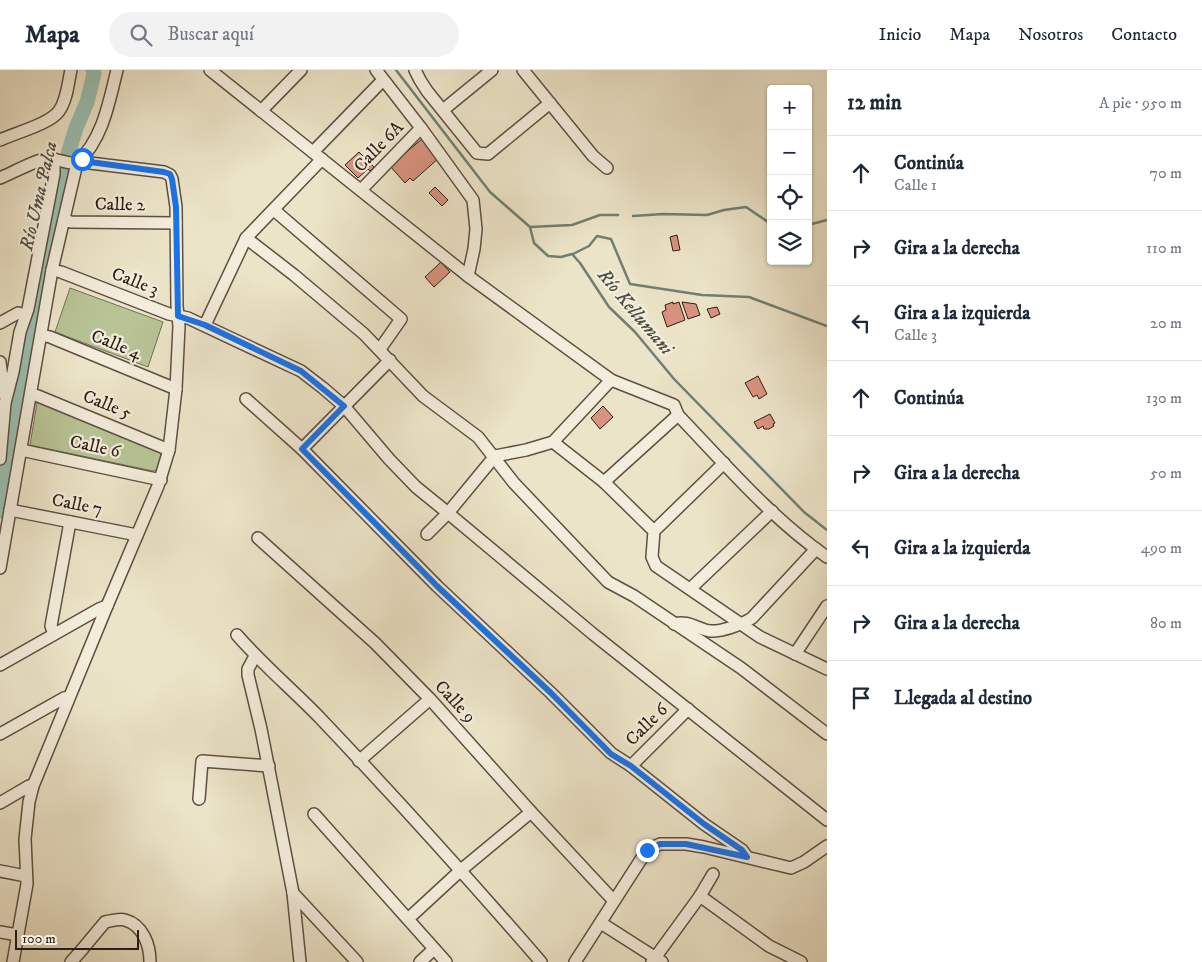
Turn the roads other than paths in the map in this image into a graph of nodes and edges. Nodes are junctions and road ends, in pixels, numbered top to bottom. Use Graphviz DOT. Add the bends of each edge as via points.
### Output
graph roads {
  1 [pos="71,70"];
  2 [pos="117,70"];
  3 [pos="210,70"];
  4 [pos="301,70"];
  5 [pos="376,70"];
  6 [pos="416,70"];
  7 [pos="492,70"];
  8 [pos="523,70"];
  9 [pos="383,80"];
  10 [pos="550,103"];
  11 [pos="443,110"];
  12 [pos="261,111"];
  13 [pos="421,128"];
  14 [pos="0,140"];
  15 [pos="313,152"];
  16 [pos="322,159"];
  17 [pos="70,161"];
  18 [pos="607,168"];
  19 [pos="0,178"];
  20 [pos="361,190"];
  21 [pos="274,210"];
  22 [pos="64,220"];
  23 [pos="176,223"];
  24 [pos="246,238"];
  25 [pos="52,270"];
  26 [pos="468,276"];
  27 [pos="25,315"];
  28 [pos="178,316"];
  29 [pos="0,323"];
  30 [pos="205,325"];
  31 [pos="41,336"];
  32 [pos="380,349"];
  33 [pos="390,360"];
  34 [pos="0,362"];
  35 [pos="611,380"];
  36 [pos="176,389"];
  37 [pos="31,394"];
  38 [pos="246,399"];
  39 [pos="5,403"];
  40 [pos="344,406"];
  41 [pos="678,415"];
  42 [pos="553,442"];
  43 [pos="302,449"];
  44 [pos="21,450"];
  45 [pos="169,450"];
  46 [pos="495,456"];
  47 [pos="0,459"];
  48 [pos="724,463"];
  49 [pos="161,480"];
  50 [pos="604,482"];
  51 [pos="10,510"];
  52 [pos="772,511"];
  53 [pos="448,513"];
  54 [pos="70,522"];
  55 [pos="654,531"];
  56 [pos="427,534"];
  57 [pos="137,535"];
  58 [pos="258,538"];
  59 [pos="816,549"];
  60 [pos="827,557"];
  61 [pos="0,568"];
  62 [pos="690,589"];
  63 [pos="107,606"];
  64 [pos="827,606"];
  65 [pos="674,624"];
  66 [pos="742,624"];
  67 [pos="54,634"];
  68 [pos="237,635"];
  69 [pos="795,654"];
  70 [pos="255,656"];
  71 [pos="0,665"];
  72 [pos="827,669"];
  73 [pos="69,697"];
  74 [pos="430,699"];
  75 [pos="688,709"];
  76 [pos="0,734"];
  77 [pos="827,734"];
  78 [pos="359,761"];
  79 [pos="268,766"];
  80 [pos="631,766"];
  81 [pos="33,786"];
  82 [pos="199,799"];
  83 [pos="0,803"];
  84 [pos="531,812"];
  85 [pos="314,814"];
  86 [pos="827,820"];
  87 [pos="827,846"];
  88 [pos="747,857"];
  89 [pos="461,870"];
  90 [pos="0,871"];
  91 [pos="712,874"];
  92 [pos="26,876"];
  93 [pos="293,893"];
  94 [pos="700,896"];
  95 [pos="614,901"];
  96 [pos="408,918"];
  97 [pos="601,923"];
  98 [pos="0,932"];
  99 [pos="18,935"];
  100 [pos="434,948"];
  101 [pos="657,960"];
  102 [pos="13,962"];
  103 [pos="71,962"];
  104 [pos="150,962"];
  105 [pos="300,962"];
  106 [pos="357,962"];
  107 [pos="420,962"];
  108 [pos="446,962"];
  109 [pos="541,962"];
  110 [pos="575,962"];
  111 [pos="801,962"];
  1 -- 14 [label="street" via="58,112 50,119"];
  2 -- 17 [label="street" via="104,121"];
  3 -- 12 [label="street"];
  4 -- 12 [label="street"];
  5 -- 9 [label="street"];
  6 -- 11 [label="street"];
  7 -- 11 [label="street"];
  8 -- 10 [label="street"];
  9 -- 13 [label="street"];
  9 -- 15 [label="street"];
  10 -- 11 [label="street" via="488,154 478,153"];
  10 -- 18 [label="street" via="593,156"];
  12 -- 15 [label="street"];
  13 -- 20 [label="street, Calle 6A"];
  13 -- 26 [label="street" via="473,200 476,228"];
  15 -- 16 [label="street"];
  16 -- 20 [label="street"];
  16 -- 21 [label="street"];
  17 -- 19 [label="street" via="45,159"];
  17 -- 22 [label="street"];
  17 -- 23 [label="street" via="170,174"];
  17 -- 27 [label="street" via="54,174"];
  20 -- 26 [label="street"];
  21 -- 24 [label="street"];
  21 -- 32 [label="street" via="401,319"];
  22 -- 23 [label="street, Calle 2"];
  22 -- 25 [label="street"];
  23 -- 28 [label="street"];
  24 -- 30 [label="street"];
  24 -- 32 [label="street"];
  25 -- 28 [label="street, Calle 3"];
  25 -- 31 [label="street"];
  26 -- 35 [label="street"];
  27 -- 29 [label="street" via="18,313"];
  27 -- 39 [label="street"];
  28 -- 30 [label="street, Calle 3"];
  28 -- 36 [label="street"];
  30 -- 40 [label="street, Calle 3" via="301,371"];
  31 -- 36 [label="street, Calle 4"];
  31 -- 37 [label="street"];
  32 -- 33 [label="street"];
  33 -- 40 [label="street"];
  33 -- 46 [label="street" via="423,396 478,437"];
  34 -- 39 [label="street"];
  35 -- 41 [label="street" via="674,405"];
  35 -- 42 [label="street"];
  36 -- 45 [label="street"];
  37 -- 44 [label="street"];
  37 -- 45 [label="street, Calle 5"];
  38 -- 43 [label="street"];
  39 -- 47 [label="street"];
  40 -- 43 [label="street"];
  40 -- 53 [label="street, Calle 3" via="416,487"];
  41 -- 48 [label="street"];
  41 -- 50 [label="street"];
  42 -- 46 [label="street"];
  42 -- 50 [label="street"];
  43 -- 80 [label="street" via="437,586 611,754"];
  44 -- 49 [label="street, Calle 6"];
  44 -- 51 [label="street"];
  45 -- 49 [label="street"];
  46 -- 53 [label="street"];
  46 -- 65 [label="street" via="514,483 608,582"];
  48 -- 52 [label="street"];
  48 -- 55 [label="street"];
  49 -- 57 [label="street"];
  50 -- 55 [label="street"];
  51 -- 54 [label="street, Calle 7"];
  51 -- 61 [label="street"];
  52 -- 59 [label="street"];
  52 -- 62 [label="street"];
  53 -- 56 [label="street"];
  53 -- 75 [label="street, Calle 3"];
  54 -- 57 [label="street, Calle 7"];
  54 -- 67 [label="street" via="51,626"];
  55 -- 62 [label="street" via="652,557 656,566"];
  57 -- 63 [label="street"];
  58 -- 74 [label="street, Calle 9" via="374,643"];
  59 -- 60 [label="street"];
  59 -- 66 [label="street" via="752,618"];
  62 -- 66 [label="street"];
  63 -- 67 [label="street"];
  63 -- 73 [label="street"];
  64 -- 69 [label="street"];
  65 -- 66 [label="street" via="682,622 709,631"];
  65 -- 77 [label="street" via="741,668"];
  66 -- 69 [label="street"];
  67 -- 71 [label="street"];
  68 -- 70 [label="street"];
  69 -- 72 [label="street"];
  70 -- 78 [label="street" via="319,717"];
  70 -- 79 [label="street" via="248,675"];
  73 -- 76 [label="street"];
  73 -- 81 [label="street"];
  74 -- 78 [label="street"];
  74 -- 84 [label="street, Calle 9"];
  75 -- 80 [label="street, Calle 6"];
  75 -- 86 [label="street, Calle 3"];
  78 -- 89 [label="street"];
  79 -- 82 [label="street" via="202,760"];
  79 -- 93 [label="street"];
  80 -- 88 [label="street"];
  81 -- 83 [label="street"];
  81 -- 92 [label="street" via="25,839"];
  84 -- 89 [label="street"];
  84 -- 95 [label="street, Calle 9"];
  85 -- 96 [label="street"];
  87 -- 88 [label="street" via="791,868"];
  88 -- 95 [label="street" via="686,844 660,844 647,850"];
  89 -- 96 [label="street"];
  89 -- 109 [label="street"];
  90 -- 92 [label="street"];
  91 -- 94 [label="street"];
  92 -- 99 [label="street"];
  93 -- 105 [label="street"];
  93 -- 106 [label="street"];
  94 -- 101 [label="street"];
  94 -- 111 [label="street" via="769,946"];
  95 -- 97 [label="street"];
  96 -- 100 [label="street"];
  97 -- 101 [label="street"];
  97 -- 110 [label="street"];
  98 -- 99 [label="street"];
  99 -- 102 [label="street"];
  100 -- 107 [label="street"];
  100 -- 108 [label="street"];
  103 -- 104 [label="street" via="105,922 124,919 144,933"];
}
